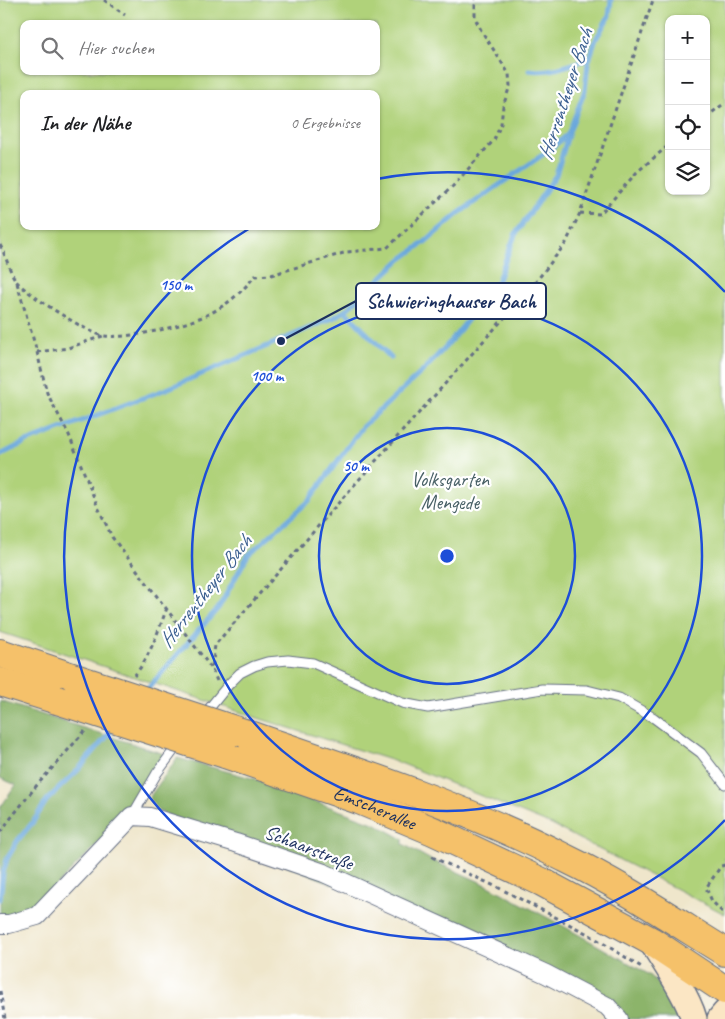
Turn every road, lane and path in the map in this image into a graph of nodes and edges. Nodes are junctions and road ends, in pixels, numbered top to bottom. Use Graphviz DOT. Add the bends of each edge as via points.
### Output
graph roads {
  1 [pos="104,0"];
  2 [pos="475,0"];
  3 [pos="653,0"];
  4 [pos="125,15"];
  5 [pos="725,104"];
  6 [pos="710,114"];
  7 [pos="665,148"];
  8 [pos="580,213"];
  9 [pos="0,245"];
  10 [pos="16,282"];
  11 [pos="103,336"];
  12 [pos="37,352"];
  13 [pos="0,653"];
  14 [pos="212,668"];
  15 [pos="0,682"];
  16 [pos="222,694"];
  17 [pos="725,784"];
  18 [pos="132,816"];
  19 [pos="427,854"];
  20 [pos="725,865"];
  21 [pos="725,915"];
  22 [pos="0,924"];
  23 [pos="651,941"];
  24 [pos="725,952"];
  25 [pos="647,970"];
  26 [pos="725,990"];
  27 [pos="0,991"];
  28 [pos="725,1013"];
  29 [pos="6,1019"];
  30 [pos="619,1019"];
  31 [pos="694,1019"];
  32 [pos="720,1019"];
  1 -- 4 [label="path"];
  2 -- 11 [label="path" via="475,18 509,74 510,86 501,124 480,158 387,248 347,252 271,275 255,276 238,295 196,319 140,334"];
  3 -- 8 [label="path"];
  5 -- 6 [label="path"];
  7 -- 8 [label="path" via="637,172 600,214"];
  8 -- 14 [label="path" via="566,243 531,288 215,645"];
  9 -- 10 [label="path"];
  10 -- 11 [label="path" via="62,315"];
  10 -- 12 [label="path"];
  11 -- 12 [label="path" via="68,348"];
  12 -- 14 [label="path" via="47,393 69,435 112,537"];
  13 -- 24 [label="main road, Emscherallee, bridge" via="393,784 520,836 566,858"];
  14 -- 16 [label="path"];
  15 -- 23 [label="main road, Emscherallee, bridge" via="359,800 542,882"];
  16 -- 17 [label="lane" via="240,673 267,662 288,660 313,663 402,702 428,708 542,689 587,690 619,698 654,718 701,753"];
  16 -- 18 [label="lane" via="178,744"];
  18 -- 22 [label="street" via="37,916"];
  18 -- 30 [label="street, Schaarstraße" via="150,817 236,842 324,873 546,974 607,1006"];
  19 -- 25 [label="path" via="588,934"];
  20 -- 21 [label="path" via="706,888 712,901"];
  23 -- 26 [label="main road, Emscherallee"];
  23 -- 31 [label="main road"];
  27 -- 29 [label="path"];
  28 -- 32 [label="main road"];
}
